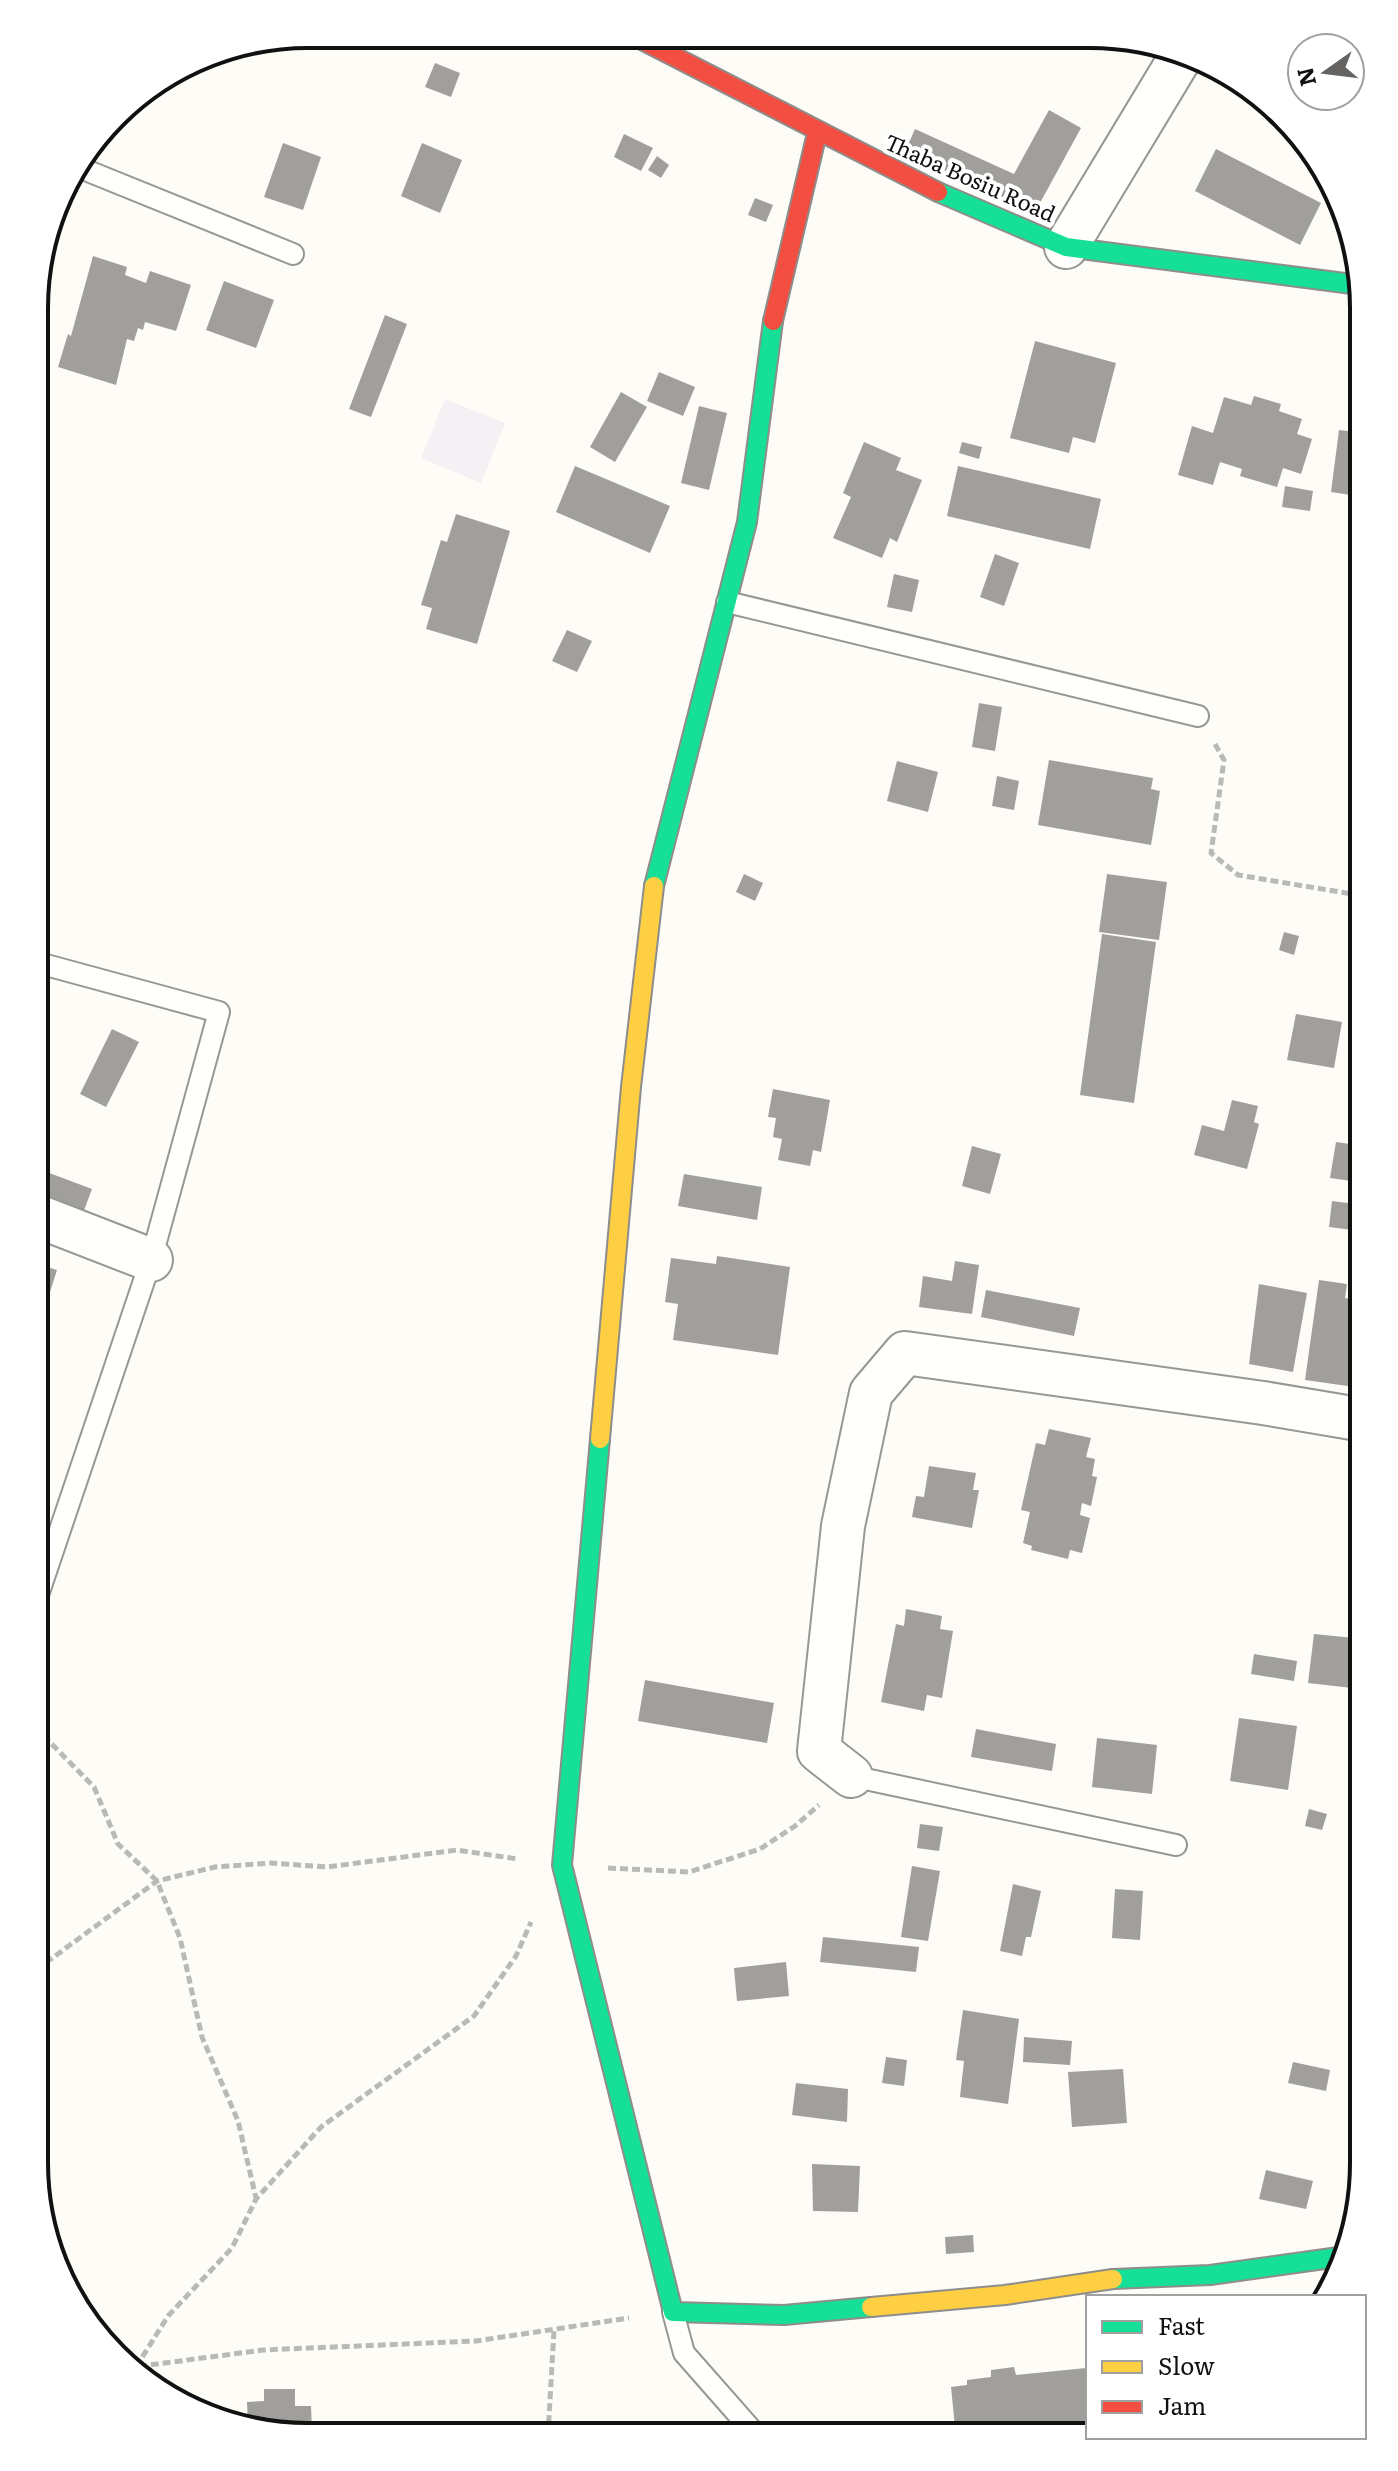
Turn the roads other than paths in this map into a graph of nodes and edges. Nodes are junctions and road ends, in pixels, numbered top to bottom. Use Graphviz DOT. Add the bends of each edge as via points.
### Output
graph roads {
  1 [pos="657,48"];
  2 [pos="1177,63"];
  3 [pos="817,133"];
  4 [pos="88,171"];
  5 [pos="1066,247"];
  6 [pos="293,254"];
  7 [pos="1349,284"];
  8 [pos="727,602"];
  9 [pos="1198,716"];
  10 [pos="48,966"];
  11 [pos="48,1220"];
  12 [pos="151,1260"];
  13 [pos="1349,1418"];
  14 [pos="48,1565"];
  15 [pos="851,1776"];
  16 [pos="1176,1845"];
  17 [pos="1331,2258"];
  18 [pos="673,2312"];
  19 [pos="746,2423"];
  1 -- 3 [label="street, Thaba Bosiu Road"];
  2 -- 5 [label="street"];
  3 -- 5 [label="street, Thaba Bosiu Road" via="977,211"];
  3 -- 8 [label="street" via="768,344 747,522"];
  4 -- 6 [label="lane"];
  5 -- 7 [label="street, Thaba Bosiu Road"];
  8 -- 9 [label="lane"];
  8 -- 18 [label="street" via="654,887 631,1087 562,1865"];
  10 -- 12 [label="lane" via="219,1012"];
  11 -- 12 [label="street"];
  12 -- 14 [label="lane"];
  13 -- 15 [label="street" via="905,1353 871,1393 843,1526 819,1751"];
  15 -- 16 [label="lane"];
  17 -- 18 [label="street" via="1210,2275 1095,2280 1005,2295 784,2315"];
  18 -- 19 [label="lane" via="684,2353"];
}
